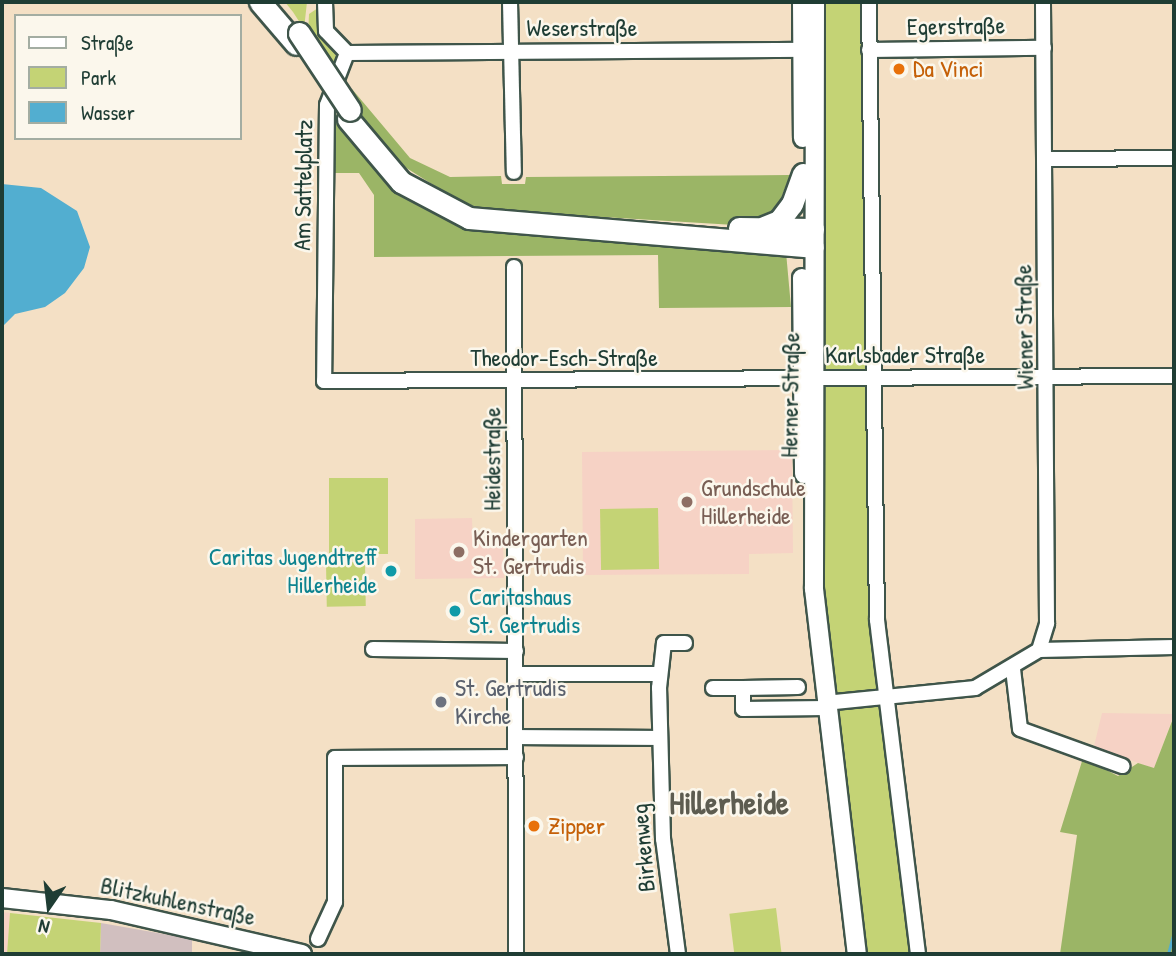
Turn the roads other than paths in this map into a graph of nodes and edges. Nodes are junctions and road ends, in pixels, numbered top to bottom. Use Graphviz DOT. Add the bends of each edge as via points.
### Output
graph roads {
  1 [pos="273,2"];
  2 [pos="325,2"];
  3 [pos="510,2"];
  4 [pos="803,2"];
  5 [pos="815,2"];
  6 [pos="869,2"];
  7 [pos="1043,2"];
  8 [pos="1044,48"];
  9 [pos="809,50"];
  10 [pos="869,50"];
  11 [pos="512,51"];
  12 [pos="347,53"];
  13 [pos="349,114"];
  14 [pos="1174,158"];
  15 [pos="1045,159"];
  16 [pos="514,172"];
  17 [pos="803,174"];
  18 [pos="751,229"];
  19 [pos="808,238"];
  20 [pos="514,267"];
  21 [pos="1174,376"];
  22 [pos="811,377"];
  23 [pos="875,377"];
  24 [pos="1048,378"];
  25 [pos="324,381"];
  26 [pos="515,382"];
  27 [pos="685,643"];
  28 [pos="1174,647"];
  29 [pos="373,649"];
  30 [pos="1039,650"];
  31 [pos="516,651"];
  32 [pos="1013,669"];
  33 [pos="516,674"];
  34 [pos="660,674"];
  35 [pos="798,687"];
  36 [pos="713,688"];
  37 [pos="743,688"];
  38 [pos="885,699"];
  39 [pos="823,707"];
  40 [pos="517,737"];
  41 [pos="659,738"];
  42 [pos="516,757"];
  43 [pos="1122,766"];
  44 [pos="2,898"];
  45 [pos="318,939"];
  46 [pos="302,954"];
  47 [pos="516,954"];
  48 [pos="678,954"];
  49 [pos="849,954"];
  50 [pos="857,954"];
  51 [pos="918,954"];
  1 -- 13 [label="highway"];
  2 -- 12 [label="street" via="326,31"];
  3 -- 11 [label="street"];
  4 -- 9 [label="main road, Herner Straße"];
  5 -- 9 [label="main road, Herner Straße"];
  6 -- 10 [label="street"];
  7 -- 8 [label="street, Wiener Straße"];
  8 -- 10 [label="street, Egerstraße"];
  8 -- 15 [label="street, Wiener Straße"];
  9 -- 11 [label="street, Weserstraße"];
  9 -- 17 [label="main road, Herner Straße"];
  9 -- 19 [label="main road, Herner Straße"];
  10 -- 23 [label="street"];
  11 -- 12 [label="street, Weserstraße"];
  11 -- 16 [label="street"];
  12 -- 25 [label="street, Am Sattelplatz" via="327,105"];
  13 -- 18 [label="highway" via="402,173 463,206 535,219"];
  13 -- 19 [label="highway" via="401,182 469,218"];
  14 -- 15 [label="street"];
  15 -- 24 [label="street, Wiener Straße"];
  17 -- 18 [label="highway" via="779,221"];
  17 -- 19 [label="main road, Herner Straße"];
  18 -- 19 [label="highway"];
  19 -- 22 [label="main road, Herner Straße"];
  20 -- 26 [label="street, Heidestraße"];
  21 -- 24 [label="street, Karlsbader Straße"];
  22 -- 23 [label="street, Karlsbader Straße"];
  22 -- 26 [label="street, Theodor-Esch-Straße"];
  22 -- 39 [label="main road, Herner Straße" via="805,576"];
  23 -- 24 [label="street, Karlsbader Straße"];
  23 -- 38 [label="street" via="873,537"];
  24 -- 30 [label="street, Wiener Straße" via="1047,623"];
  25 -- 26 [label="street, Theodor-Esch-Straße"];
  26 -- 31 [label="street, Heidestraße"];
  27 -- 34 [label="street, Birkenweg" via="664,643"];
  28 -- 30 [label="street"];
  29 -- 31 [label="street"];
  30 -- 32 [label="street"];
  31 -- 33 [label="street, Heidestraße"];
  32 -- 38 [label="street" via="964,691"];
  32 -- 43 [label="street" via="1020,729"];
  33 -- 34 [label="street"];
  33 -- 40 [label="street, Heidestraße"];
  34 -- 41 [label="street, Birkenweg"];
  35 -- 37 [label="street"];
  36 -- 37 [label="street"];
  37 -- 39 [label="street" via="743,709"];
  38 -- 39 [label="street"];
  38 -- 51 [label="street"];
  39 -- 49 [label="main road, Herner Straße"];
  39 -- 50 [label="main road, Herner Straße"];
  40 -- 41 [label="street"];
  40 -- 42 [label="street, Heidestraße"];
  41 -- 48 [label="street, Birkenweg"];
  42 -- 45 [label="street" via="335,758 335,902"];
  42 -- 47 [label="street, Heidestraße"];
  44 -- 46 [label="main road, Blitzkuhlenstraße" via="110,910"];
}
